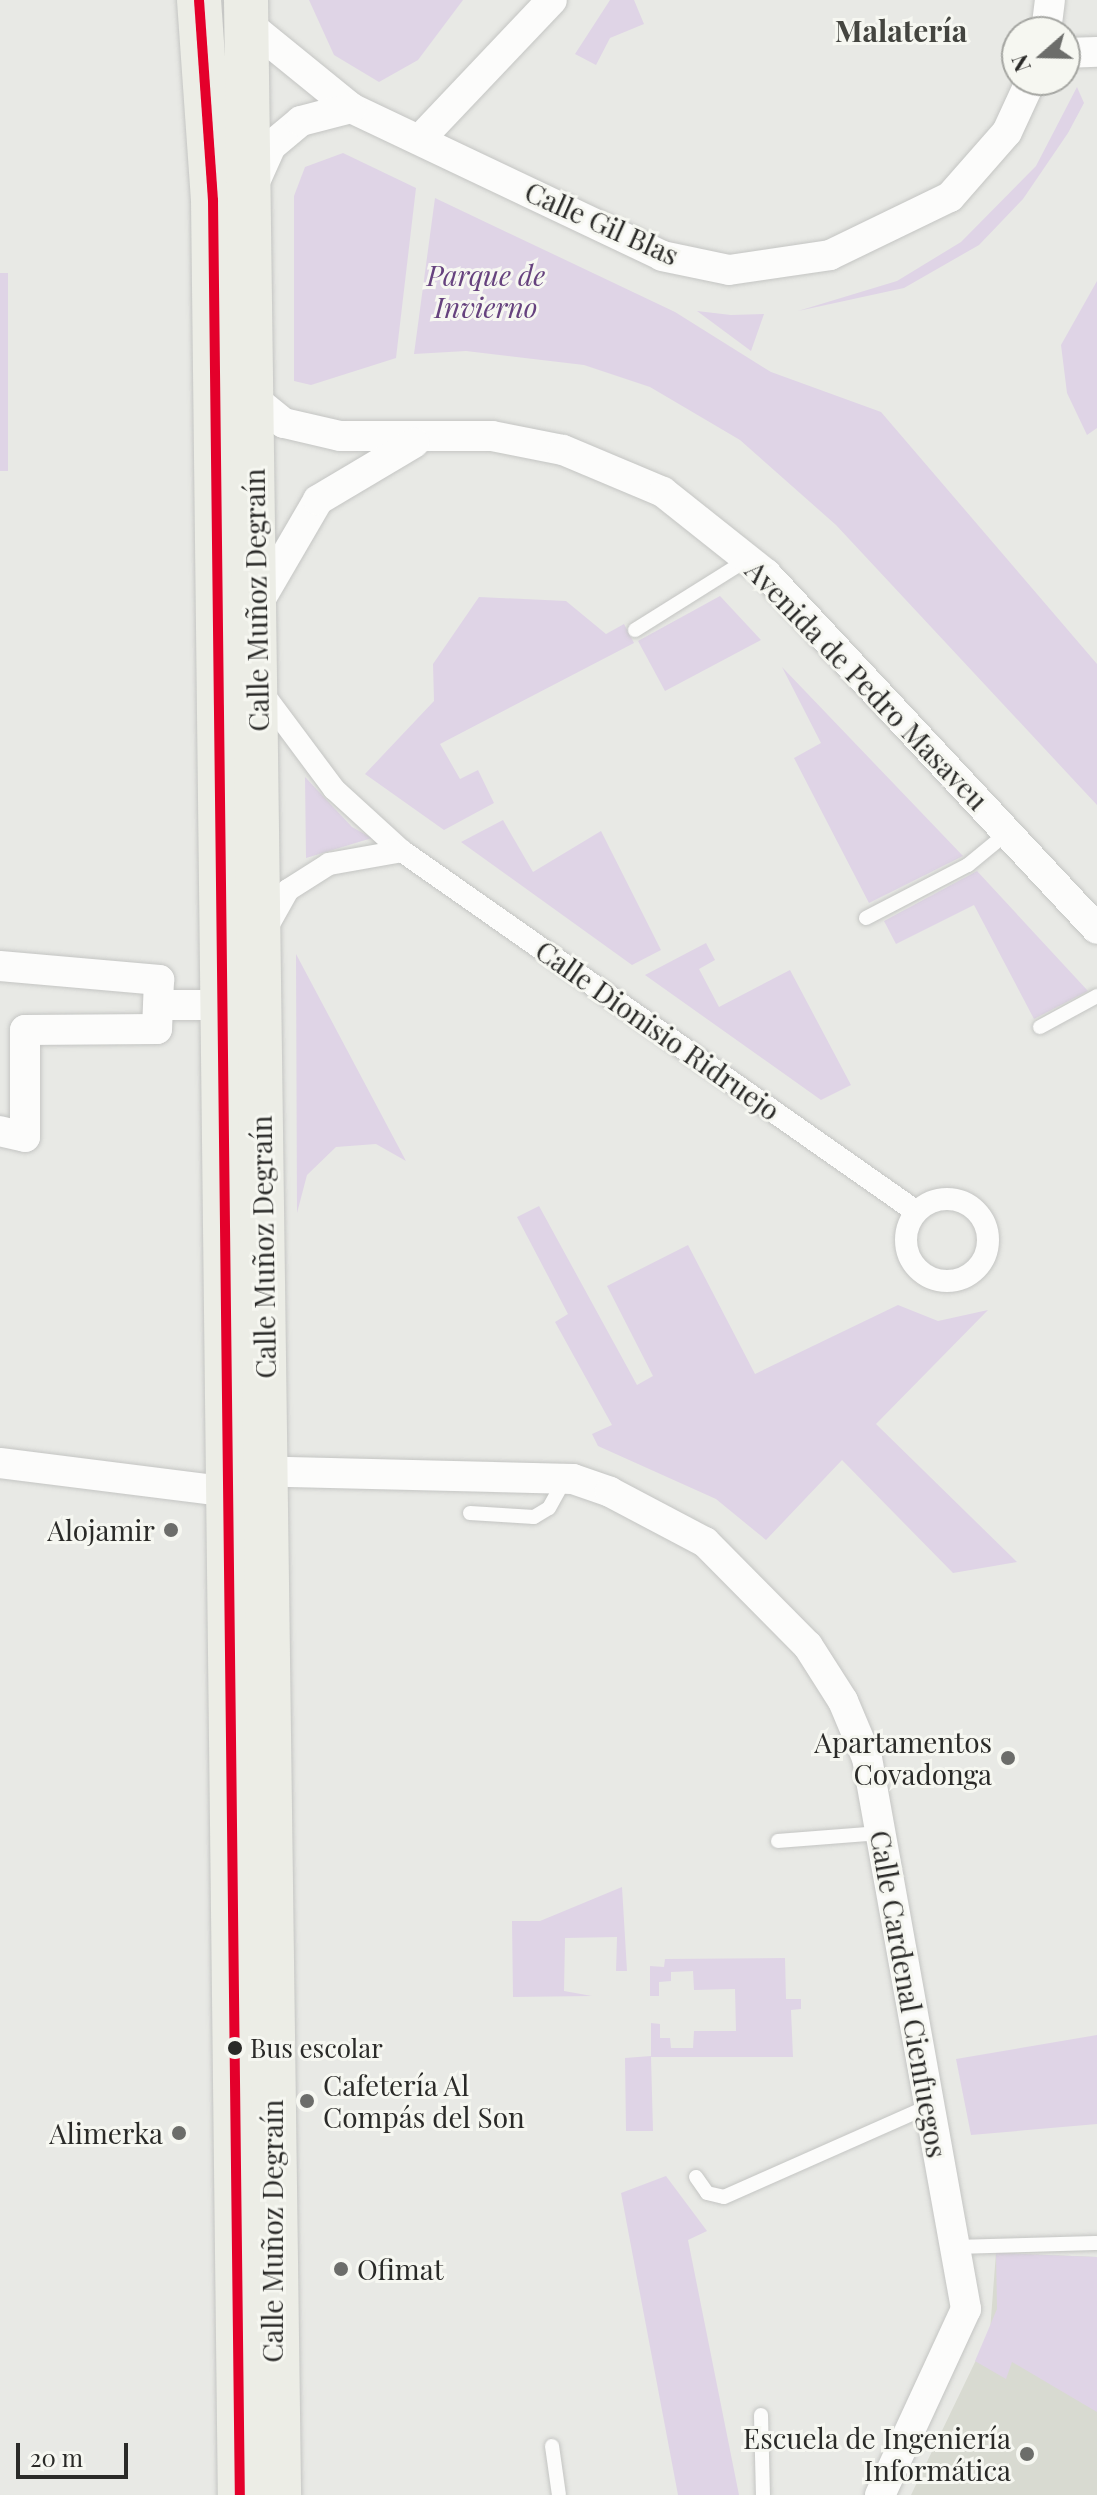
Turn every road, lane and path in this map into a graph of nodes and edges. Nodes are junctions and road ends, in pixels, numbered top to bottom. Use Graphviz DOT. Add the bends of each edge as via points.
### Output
graph roads {
  1 [pos="199,0"];
  2 [pos="552,0"];
  3 [pos="247,13"];
  4 [pos="1024,96"];
  5 [pos="351,108"];
  6 [pos="421,138"];
  7 [pos="251,192"];
  8 [pos="254,399"];
  9 [pos="428,438"];
  10 [pos="748,559"];
  11 [pos="257,605"];
  12 [pos="635,630"];
  13 [pos="257,683"];
  14 [pos="1007,833"];
  15 [pos="402,851"];
  16 [pos="866,918"];
  17 [pos="1097,929"];
  18 [pos="259,942"];
  19 [pos="0,966"];
  20 [pos="1097,996"];
  21 [pos="158,1005"];
  22 [pos="220,1005"];
  23 [pos="1040,1027"];
  24 [pos="0,1131"];
  25 [pos="914,1210"];
  26 [pos="0,1463"];
  27 [pos="241,1478"];
  28 [pos="565,1479"];
  29 [pos="470,1513"];
  30 [pos="880,1833"];
  31 [pos="778,1841"];
  32 [pos="929,2106"];
  33 [pos="696,2177"];
  34 [pos="1097,2243"];
  35 [pos="954,2247"];
  36 [pos="761,2415"];
  37 [pos="552,2446"];
  38 [pos="240,2495"];
  39 [pos="279,2495"];
  40 [pos="559,2495"];
  41 [pos="763,2495"];
  42 [pos="880,2495"];
  1 -- 22 [label="highway, Calle Muñoz Degraín" via="213,200"];
  2 -- 6 [label="street"];
  3 -- 5 [label="street, Calle Gil Blas"];
  3 -- 7 [label="highway, Calle Muñoz Degraín"];
  4 -- 6 [label="street, Calle Gil Blas" via="1007,132 950,197 872,240 778,267 729,270 662,256"];
  5 -- 6 [label="street, Calle Gil Blas"];
  5 -- 7 [label="street" via="301,121 281,138"];
  7 -- 8 [label="highway, Calle Muñoz Degraín"];
  8 -- 9 [label="street, Avenida de Pedro Masaveu" via="284,423 326,433"];
  8 -- 11 [label="highway, Calle Muñoz Degraín"];
  9 -- 10 [label="street, Avenida de Pedro Masaveu" via="492,436 613,466 663,492"];
  9 -- 11 [label="street, Avenida de Pedro Masaveu" via="382,456 318,500"];
  10 -- 12 [label="lane"];
  10 -- 14 [label="street, Avenida de Pedro Masaveu"];
  11 -- 13 [label="highway, Calle Muñoz Degraín"];
  13 -- 15 [label="street, Calle Dionisio Ridruejo" via="284,731 334,789"];
  13 -- 18 [label="highway, Calle Muñoz Degraín"];
  14 -- 16 [label="lane" via="968,865"];
  14 -- 17 [label="street, Avenida de Pedro Masaveu"];
  15 -- 18 [label="street" via="329,864 308,877 288,890"];
  15 -- 25 [label="street, Calle Dionisio Ridruejo"];
  18 -- 27 [label="highway, Calle Muñoz Degraín"];
  19 -- 21 [label="street" via="159,980"];
  20 -- 23 [label="lane"];
  21 -- 22 [label="street"];
  21 -- 24 [label="street" via="157,1029 25,1030 25,1137"];
  22 -- 27 [label="highway, Calle Muñoz Degraín"];
  26 -- 27 [label="street, Calle Cardenal Cienfuegos"];
  27 -- 28 [label="street, Calle Cardenal Cienfuegos"];
  27 -- 38 [label="highway, Calle Muñoz Degraín"];
  27 -- 39 [label="highway, Calle Muñoz Degraín"];
  28 -- 29 [label="lane" via="549,1508 534,1517"];
  28 -- 30 [label="street, Calle Cardenal Cienfuegos" via="610,1492 705,1542 808,1646 843,1701 867,1758"];
  30 -- 31 [label="lane"];
  30 -- 32 [label="street, Calle Cardenal Cienfuegos"];
  32 -- 33 [label="lane" via="724,2197 707,2193"];
  32 -- 35 [label="street, Calle Cardenal Cienfuegos"];
  34 -- 35 [label="lane"];
  35 -- 42 [label="street, Calle Cardenal Cienfuegos" via="966,2309"];
  36 -- 41 [label="lane"];
  37 -- 40 [label="lane"];
}
